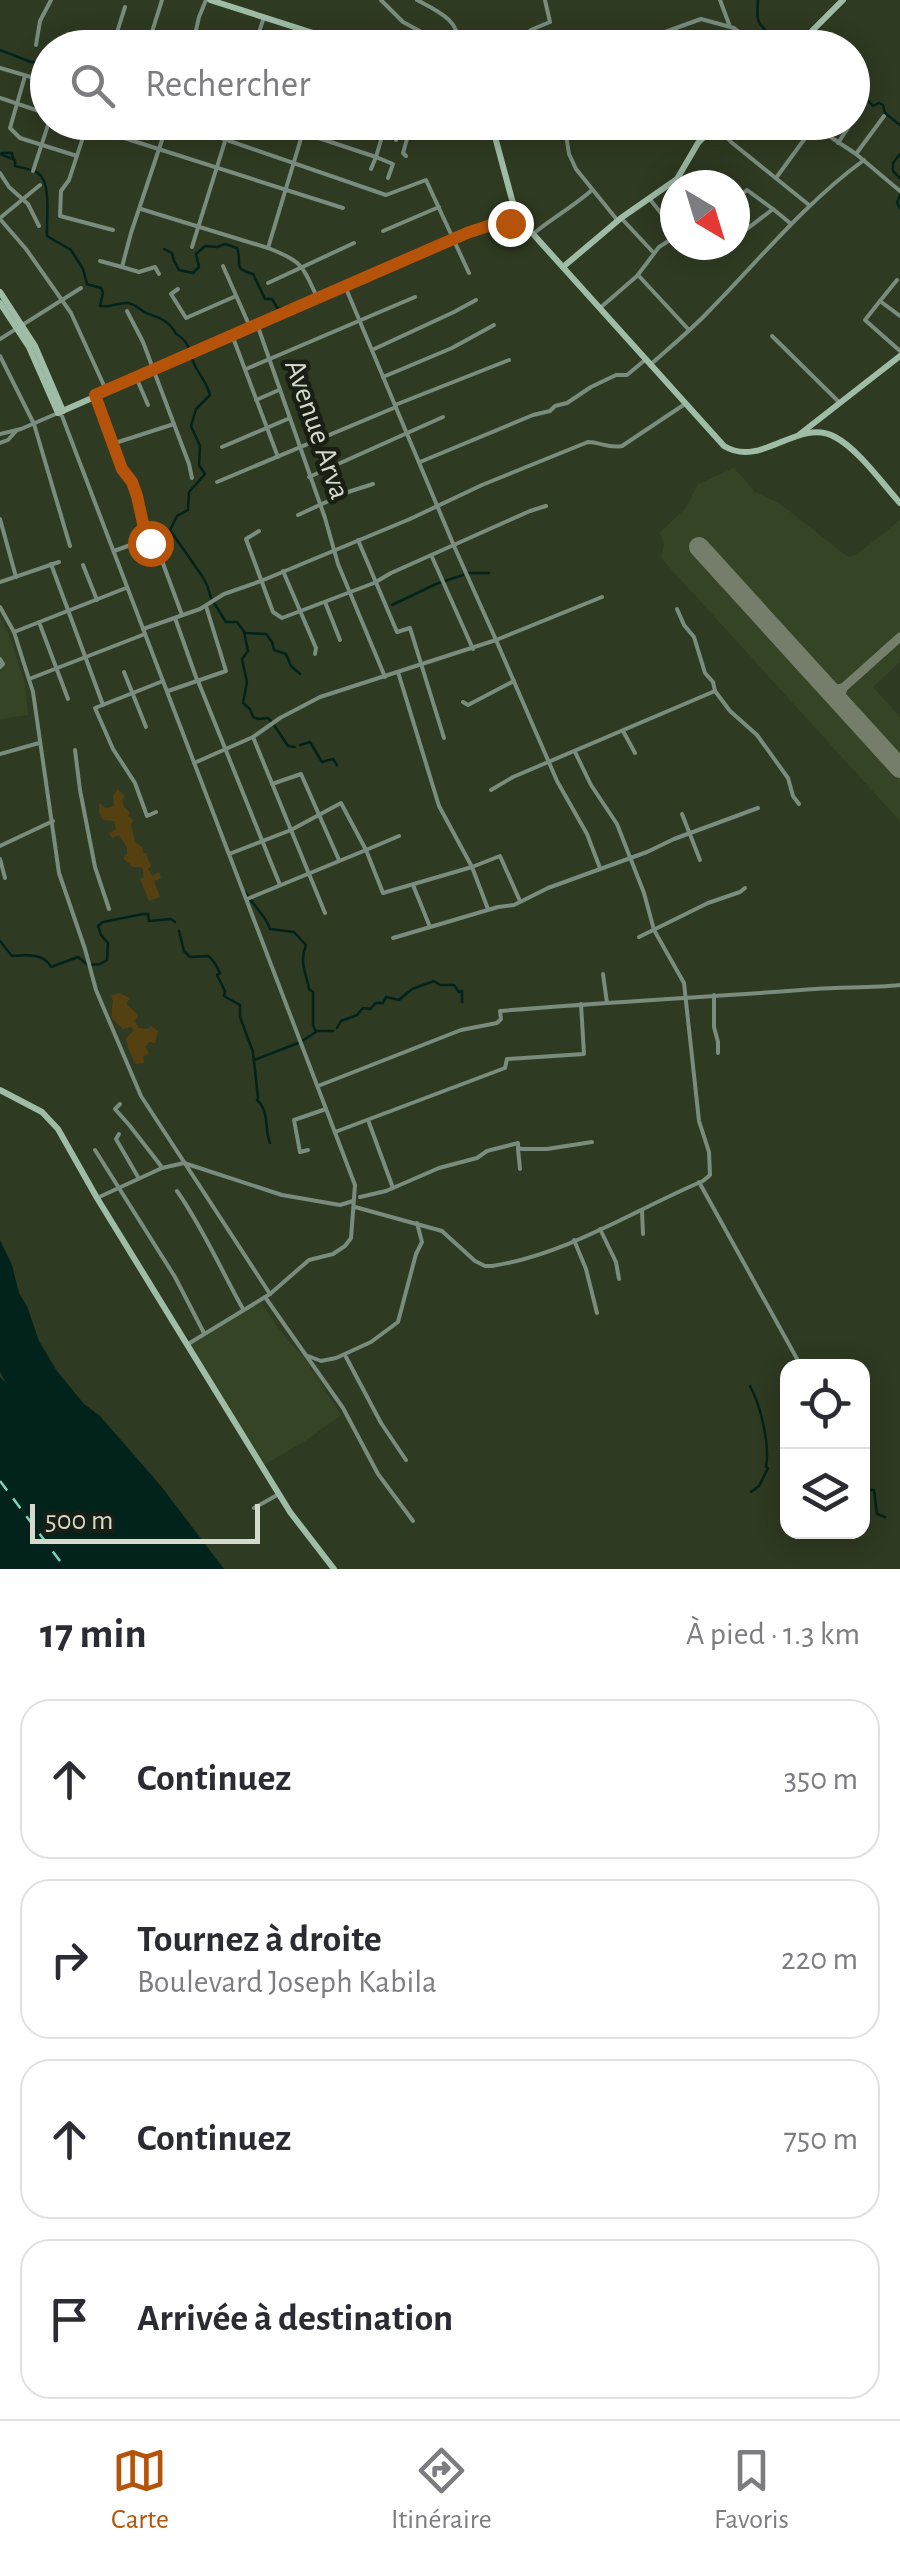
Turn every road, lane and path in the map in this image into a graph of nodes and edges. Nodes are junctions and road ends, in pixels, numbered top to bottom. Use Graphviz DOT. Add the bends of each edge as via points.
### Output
graph roads {
  1 [pos="51,0"];
  2 [pos="162,0"];
  3 [pos="208,0"];
  4 [pos="380,0"];
  5 [pos="417,0"];
  6 [pos="546,0"];
  7 [pos="720,0"];
  8 [pos="842,0"];
  9 [pos="239,4"];
  10 [pos="125,7"];
  11 [pos="264,17"];
  12 [pos="730,27"];
  13 [pos="38,30"];
  14 [pos="117,30"];
  15 [pos="153,30"];
  16 [pos="196,30"];
  17 [pos="260,30"];
  18 [pos="297,30"];
  19 [pos="419,30"];
  20 [pos="458,30"];
  21 [pos="533,30"];
  22 [pos="670,30"];
  23 [pos="735,30"];
  24 [pos="813,30"];
  25 [pos="0,68"];
  26 [pos="26,76"];
  27 [pos="30,77"];
  28 [pos="0,98"];
  29 [pos="16,104"];
  30 [pos="30,108"];
  31 [pos="884,116"];
  32 [pos="870,135"];
  33 [pos="44,140"];
  34 [pos="83,140"];
  35 [pos="129,140"];
  36 [pos="164,140"];
  37 [pos="226,140"];
  38 [pos="229,140"];
  39 [pos="301,140"];
  40 [pos="327,140"];
  41 [pos="381,140"];
  42 [pos="407,140"];
  43 [pos="496,140"];
  44 [pos="567,140"];
  45 [pos="701,140"];
  46 [pos="730,140"];
  47 [pos="801,140"];
  48 [pos="834,140"];
  49 [pos="840,140"];
  50 [pos="866,140"];
  51 [pos="838,143"];
  52 [pos="42,145"];
  53 [pos="159,151"];
  54 [pos="856,154"];
  55 [pos="78,156"];
  56 [pos="406,156"];
  57 [pos="376,157"];
  58 [pos="864,160"];
  59 [pos="294,162"];
  60 [pos="216,169"];
  61 [pos="371,169"];
  62 [pos="33,171"];
  63 [pos="0,173"];
  64 [pos="388,178"];
  65 [pos="776,178"];
  66 [pos="40,185"];
  67 [pos="286,190"];
  68 [pos="592,190"];
  69 [pos="900,191"];
  70 [pos="750,192"];
  71 [pos="649,198"];
  72 [pos="23,199"];
  73 [pos="810,205"];
  74 [pos="440,207"];
  75 [pos="342,208"];
  76 [pos="140,209"];
  77 [pos="773,209"];
  78 [pos="660,213"];
  79 [pos="0,218"];
  80 [pos="620,220"];
  81 [pos="791,224"];
  82 [pos="39,226"];
  83 [pos="199,226"];
  84 [pos="522,227"];
  85 [pos="750,227"];
  86 [pos="113,230"];
  87 [pos="383,231"];
  88 [pos="534,234"];
  89 [pos="454,239"];
  90 [pos="354,243"];
  91 [pos="660,246"];
  92 [pos="192,247"];
  93 [pos="268,248"];
  94 [pos="653,252"];
  95 [pos="100,261"];
  96 [pos="223,266"];
  97 [pos="302,266"];
  98 [pos="122,267"];
  99 [pos="562,267"];
  100 [pos="159,274"];
  101 [pos="469,274"];
  102 [pos="638,275"];
  103 [pos="897,280"];
  104 [pos="268,283"];
  105 [pos="345,286"];
  106 [pos="81,288"];
  107 [pos="178,289"];
  108 [pos="0,292"];
  109 [pos="236,296"];
  110 [pos="415,297"];
  111 [pos="317,298"];
  112 [pos="476,300"];
  113 [pos="62,302"];
  114 [pos="880,302"];
  115 [pos="1,306"];
  116 [pos="600,308"];
  117 [pos="128,311"];
  118 [pos="900,316"];
  119 [pos="359,320"];
  120 [pos="494,325"];
  121 [pos="254,326"];
  122 [pos="20,328"];
  123 [pos="689,330"];
  124 [pos="232,335"];
  125 [pos="772,336"];
  126 [pos="0,339"];
  127 [pos="372,350"];
  128 [pos="900,353"];
  129 [pos="0,356"];
  130 [pos="270,360"];
  131 [pos="508,360"];
  132 [pos="648,363"];
  133 [pos="154,369"];
  134 [pos="246,369"];
  135 [pos="136,377"];
  136 [pos="384,377"];
  137 [pos="106,390"];
  138 [pos="280,390"];
  139 [pos="95,395"];
  140 [pos="256,400"];
  141 [pos="840,403"];
  142 [pos="685,404"];
  143 [pos="148,405"];
  144 [pos="396,406"];
  145 [pos="61,413"];
  146 [pos="443,417"];
  147 [pos="290,418"];
  148 [pos="815,422"];
  149 [pos="34,424"];
  150 [pos="174,424"];
  151 [pos="266,428"];
  152 [pos="17,430"];
  153 [pos="818,433"];
  154 [pos="0,434"];
  155 [pos="408,434"];
  156 [pos="795,438"];
  157 [pos="0,443"];
  158 [pos="112,444"];
  159 [pos="222,447"];
  160 [pos="300,448"];
  161 [pos="278,457"];
  162 [pos="420,462"];
  163 [pos="309,477"];
  164 [pos="192,478"];
  165 [pos="217,482"];
  166 [pos="373,484"];
  167 [pos="900,503"];
  168 [pos="320,505"];
  169 [pos="438,505"];
  170 [pos="546,506"];
  171 [pos="298,515"];
  172 [pos="0,520"];
  173 [pos="258,531"];
  174 [pos="147,539"];
  175 [pos="358,540"];
  176 [pos="70,546"];
  177 [pos="454,546"];
  178 [pos="333,550"];
  179 [pos="114,551"];
  180 [pos="431,556"];
  181 [pos="59,562"];
  182 [pos="52,564"];
  183 [pos="84,564"];
  184 [pos="283,572"];
  185 [pos="16,577"];
  186 [pos="261,581"];
  187 [pos="0,582"];
  188 [pos="374,583"];
  189 [pos="128,588"];
  190 [pos="349,593"];
  191 [pos="602,597"];
  192 [pos="97,600"];
  193 [pos="325,602"];
  194 [pos="211,603"];
  195 [pos="0,606"];
  196 [pos="677,609"];
  197 [pos="68,611"];
  198 [pos="300,612"];
  199 [pos="182,615"];
  200 [pos="175,618"];
  201 [pos="39,622"];
  202 [pos="14,632"];
  203 [pos="144,632"];
  204 [pos="340,640"];
  205 [pos="496,640"];
  206 [pos="473,648"];
  207 [pos="316,654"];
  208 [pos="86,658"];
  209 [pos="0,659"];
  210 [pos="422,665"];
  211 [pos="0,667"];
  212 [pos="57,669"];
  213 [pos="124,672"];
  214 [pos="398,672"];
  215 [pos="385,677"];
  216 [pos="30,679"];
  217 [pos="163,681"];
  218 [pos="198,681"];
  219 [pos="514,681"];
  220 [pos="167,691"];
  221 [pos="715,691"];
  222 [pos="133,693"];
  223 [pos="68,698"];
  224 [pos="464,702"];
  225 [pos="103,704"];
  226 [pos="146,727"];
  227 [pos="623,731"];
  228 [pos="253,737"];
  229 [pos="444,738"];
  230 [pos="39,743"];
  231 [pos="225,749"];
  232 [pos="74,750"];
  233 [pos="575,752"];
  234 [pos="634,753"];
  235 [pos="0,754"];
  236 [pos="194,763"];
  237 [pos="550,763"];
  238 [pos="272,784"];
  239 [pos="492,790"];
  240 [pos="798,804"];
  241 [pos="758,808"];
  242 [pos="156,812"];
  243 [pos="682,814"];
  244 [pos="318,816"];
  245 [pos="53,820"];
  246 [pos="291,830"];
  247 [pos="690,834"];
  248 [pos="399,836"];
  249 [pos="262,841"];
  250 [pos="0,846"];
  251 [pos="366,850"];
  252 [pos="229,854"];
  253 [pos="630,857"];
  254 [pos="0,858"];
  255 [pos="700,860"];
  256 [pos="340,861"];
  257 [pos="472,866"];
  258 [pos="600,868"];
  259 [pos="309,874"];
  260 [pos="4,878"];
  261 [pos="413,885"];
  262 [pos="280,886"];
  263 [pos="745,888"];
  264 [pos="247,900"];
  265 [pos="520,901"];
  266 [pos="109,909"];
  267 [pos="488,910"];
  268 [pos="325,913"];
  269 [pos="430,927"];
  270 [pos="654,930"];
  271 [pos="639,937"];
  272 [pos="393,938"];
  273 [pos="603,974"];
  274 [pos="900,986"];
  275 [pos="714,995"];
  276 [pos="686,998"];
  277 [pos="607,1003"];
  278 [pos="581,1004"];
  279 [pos="718,1052"];
  280 [pos="318,1086"];
  281 [pos="0,1090"];
  282 [pos="120,1104"];
  283 [pos="326,1109"];
  284 [pos="368,1120"];
  285 [pos="335,1132"];
  286 [pos="119,1134"];
  287 [pos="592,1142"];
  288 [pos="518,1148"];
  289 [pos="95,1150"];
  290 [pos="308,1150"];
  291 [pos="184,1163"];
  292 [pos="162,1168"];
  293 [pos="520,1169"];
  294 [pos="139,1178"];
  295 [pos="699,1182"];
  296 [pos="119,1187"];
  297 [pos="393,1188"];
  298 [pos="177,1192"];
  299 [pos="357,1196"];
  300 [pos="97,1198"];
  301 [pos="354,1207"];
  302 [pos="368,1211"];
  303 [pos="642,1211"];
  304 [pos="417,1224"];
  305 [pos="600,1229"];
  306 [pos="643,1234"];
  307 [pos="574,1240"];
  308 [pos="619,1280"];
  309 [pos="268,1295"];
  310 [pos="243,1309"];
  311 [pos="597,1314"];
  312 [pos="204,1333"];
  313 [pos="188,1344"];
  314 [pos="305,1354"];
  315 [pos="344,1355"];
  316 [pos="796,1359"];
  317 [pos="406,1460"];
  318 [pos="279,1494"];
  319 [pos="254,1508"];
  320 [pos="414,1521"];
  321 [pos="334,1569"];
  1 -- 13 [label="street"];
  2 -- 15 [label="street"];
  3 -- 9 [label="street"];
  3 -- 16 [label="street"];
  4 -- 19 [label="street"];
  5 -- 20 [label="street"];
  6 -- 21 [label="street" via="550,22"];
  7 -- 12 [label="street"];
  8 -- 24 [label="street"];
  9 -- 11 [label="street"];
  10 -- 14 [label="street"];
  11 -- 17 [label="street"];
  11 -- 18 [label="street"];
  12 -- 22 [label="street" via="701,19"];
  12 -- 23 [label="street"];
  25 -- 26 [label="street"];
  26 -- 27 [label="street"];
  26 -- 29 [label="street"];
  28 -- 29 [label="street"];
  29 -- 30 [label="street"];
  29 -- 52 [label="street" via="10,127"];
  31 -- 32 [label="street"];
  33 -- 52 [label="street"];
  34 -- 55 [label="street"];
  35 -- 53 [label="street"];
  36 -- 53 [label="street"];
  37 -- 60 [label="street"];
  38 -- 59 [label="street"];
  39 -- 59 [label="street"];
  40 -- 57 [label="street"];
  41 -- 57 [label="street"];
  42 -- 56 [label="street"];
  43 -- 84 [label="street"];
  44 -- 68 [label="street"];
  45 -- 71 [label="street" via="677,179"];
  46 -- 65 [label="street"];
  47 -- 65 [label="street"];
  48 -- 51 [label="street"];
  49 -- 51 [label="street"];
  50 -- 54 [label="street"];
  51 -- 54 [label="street"];
  52 -- 55 [label="street"];
  52 -- 62 [label="street"];
  53 -- 60 [label="street"];
  53 -- 76 [label="street"];
  54 -- 58 [label="street"];
  55 -- 86 [label="street" via="61,191 60,216"];
  57 -- 61 [label="street"];
  57 -- 64 [label="street" via="393,164"];
  58 -- 69 [label="street"];
  58 -- 73 [label="street"];
  59 -- 67 [label="street"];
  59 -- 74 [label="street" via="386,195 426,180"];
  60 -- 67 [label="street"];
  60 -- 83 [label="street"];
  63 -- 72 [label="street"];
  65 -- 73 [label="street"];
  66 -- 72 [label="street"];
  67 -- 75 [label="street"];
  67 -- 93 [label="street"];
  68 -- 80 [label="street"];
  68 -- 88 [label="street"];
  70 -- 77 [label="street"];
  71 -- 78 [label="street"];
  71 -- 80 [label="street"];
  72 -- 79 [label="street"];
  72 -- 82 [label="street"];
  73 -- 81 [label="street"];
  74 -- 87 [label="street"];
  74 -- 89 [label="street"];
  76 -- 83 [label="street"];
  76 -- 98 [label="street"];
  77 -- 81 [label="street"];
  77 -- 85 [label="street"];
  79 -- 113 [label="street"];
  80 -- 94 [label="street"];
  80 -- 99 [label="street"];
  81 -- 123 [label="street"];
  83 -- 92 [label="street"];
  83 -- 93 [label="street"];
  84 -- 88 [label="street"];
  84 -- 89 [label="street" via="494,224"];
  88 -- 99 [label="street"];
  89 -- 101 [label="street"];
  89 -- 105 [label="street"];
  90 -- 97 [label="street"];
  91 -- 94 [label="street"];
  93 -- 97 [label="street"];
  94 -- 116 [label="street"];
  95 -- 98 [label="street"];
  96 -- 109 [label="street, Avenue Arva"];
  97 -- 104 [label="street"];
  97 -- 111 [label="street"];
  98 -- 100 [label="street" via="155,268"];
  99 -- 116 [label="street"];
  102 -- 123 [label="street"];
  103 -- 114 [label="street"];
  105 -- 111 [label="street"];
  105 -- 119 [label="street"];
  106 -- 113 [label="street"];
  107 -- 109 [label="street" via="171,294 186,318"];
  108 -- 122 [label="street"];
  109 -- 121 [label="street, Avenue Arva"];
  110 -- 119 [label="street"];
  111 -- 121 [label="street"];
  112 -- 127 [label="street"];
  113 -- 122 [label="street"];
  113 -- 137 [label="street"];
  114 -- 118 [label="street"];
  114 -- 128 [label="street" via="866,320"];
  115 -- 122 [label="street"];
  116 -- 132 [label="street"];
  117 -- 133 [label="street"];
  119 -- 127 [label="street"];
  119 -- 130 [label="street"];
  120 -- 136 [label="street"];
  121 -- 124 [label="street"];
  121 -- 130 [label="street, Avenue Arva"];
  122 -- 126 [label="street"];
  122 -- 145 [label="street"];
  123 -- 132 [label="street"];
  124 -- 133 [label="street"];
  124 -- 134 [label="street"];
  125 -- 141 [label="street"];
  127 -- 136 [label="street"];
  128 -- 141 [label="street"];
  129 -- 149 [label="street"];
  130 -- 134 [label="street"];
  130 -- 138 [label="street, Avenue Arva"];
  131 -- 144 [label="street"];
  132 -- 142 [label="street"];
  132 -- 162 [label="street"];
  133 -- 135 [label="street"];
  133 -- 150 [label="street"];
  134 -- 140 [label="street"];
  135 -- 137 [label="street"];
  135 -- 143 [label="street"];
  136 -- 144 [label="street"];
  137 -- 139 [label="street"];
  138 -- 140 [label="street"];
  138 -- 147 [label="street, Avenue Arva"];
  139 -- 145 [label="street"];
  139 -- 158 [label="street"];
  140 -- 151 [label="street"];
  141 -- 148 [label="street"];
  142 -- 156 [label="street" via="732,451 754,453"];
  142 -- 169 [label="street" via="622,446 588,442"];
  144 -- 155 [label="street"];
  144 -- 160 [label="street"];
  145 -- 149 [label="street"];
  145 -- 179 [label="street"];
  146 -- 155 [label="street"];
  147 -- 151 [label="street"];
  147 -- 160 [label="street, Avenue Arva"];
  148 -- 153 [label="street"];
  148 -- 156 [label="street"];
  149 -- 152 [label="street"];
  149 -- 176 [label="street"];
  150 -- 158 [label="street"];
  150 -- 164 [label="street"];
  151 -- 159 [label="street"];
  151 -- 161 [label="street"];
  152 -- 154 [label="street"];
  152 -- 157 [label="street"];
  153 -- 156 [label="street"];
  153 -- 167 [label="street" via="845,444"];
  155 -- 162 [label="street"];
  155 -- 163 [label="street"];
  158 -- 174 [label="street" via="132,482"];
  160 -- 161 [label="street"];
  160 -- 163 [label="street, Avenue Arva"];
  161 -- 165 [label="street"];
  162 -- 169 [label="street"];
  163 -- 168 [label="street, Avenue Arva"];
  166 -- 168 [label="street"];
  168 -- 171 [label="street"];
  168 -- 178 [label="street, Avenue Arva"];
  169 -- 175 [label="street"];
  169 -- 177 [label="street"];
  170 -- 177 [label="street"];
  172 -- 185 [label="street"];
  173 -- 186 [label="street" via="246,539"];
  174 -- 179 [label="street"];
  174 -- 199 [label="street" via="158,550"];
  175 -- 178 [label="street"];
  175 -- 188 [label="street"];
  177 -- 180 [label="street"];
  177 -- 205 [label="street"];
  178 -- 184 [label="street"];
  178 -- 190 [label="street, Avenue Arva"];
  179 -- 189 [label="street"];
  180 -- 188 [label="street"];
  180 -- 206 [label="street"];
  181 -- 182 [label="street"];
  182 -- 185 [label="street"];
  182 -- 197 [label="street"];
  183 -- 192 [label="street"];
  184 -- 186 [label="street"];
  184 -- 198 [label="street"];
  185 -- 187 [label="street"];
  186 -- 194 [label="street"];
  186 -- 198 [label="street" via="273,612 281,618"];
  188 -- 190 [label="street"];
  188 -- 210 [label="street" via="397,632 410,628"];
  189 -- 192 [label="street"];
  189 -- 203 [label="street"];
  190 -- 193 [label="street"];
  190 -- 215 [label="street, Avenue Arva"];
  191 -- 205 [label="street"];
  192 -- 197 [label="street"];
  193 -- 198 [label="street"];
  193 -- 204 [label="street"];
  194 -- 199 [label="street"];
  194 -- 218 [label="street" via="227,670"];
  195 -- 202 [label="street"];
  196 -- 221 [label="street"];
  197 -- 201 [label="street"];
  197 -- 208 [label="street"];
  198 -- 207 [label="street"];
  199 -- 200 [label="street"];
  200 -- 203 [label="street"];
  200 -- 218 [label="street"];
  201 -- 202 [label="street"];
  201 -- 212 [label="street"];
  202 -- 216 [label="street"];
  203 -- 208 [label="street"];
  203 -- 217 [label="street"];
  205 -- 206 [label="street"];
  205 -- 219 [label="street"];
  206 -- 210 [label="street"];
  208 -- 212 [label="street"];
  208 -- 225 [label="street"];
  209 -- 211 [label="street"];
  210 -- 214 [label="street"];
  210 -- 229 [label="street"];
  212 -- 216 [label="street"];
  212 -- 223 [label="street"];
  213 -- 222 [label="street"];
  214 -- 215 [label="street"];
  214 -- 257 [label="street" via="439,806"];
  215 -- 228 [label="street" via="320,697"];
  216 -- 230 [label="street"];
  217 -- 220 [label="street"];
  217 -- 222 [label="street"];
  218 -- 220 [label="street"];
  218 -- 231 [label="street"];
  219 -- 224 [label="street"];
  219 -- 237 [label="street"];
  220 -- 236 [label="street"];
  221 -- 227 [label="street"];
  221 -- 240 [label="street" via="758,735"];
  222 -- 225 [label="street"];
  222 -- 226 [label="street"];
  225 -- 242 [label="street" via="96,708 113,749 147,816"];
  227 -- 233 [label="street"];
  227 -- 234 [label="street"];
  228 -- 231 [label="street"];
  228 -- 238 [label="street"];
  230 -- 235 [label="street"];
  230 -- 245 [label="street"];
  231 -- 236 [label="street"];
  231 -- 249 [label="street"];
  232 -- 266 [label="street" via="96,876"];
  233 -- 237 [label="street"];
  233 -- 253 [label="street"];
  236 -- 252 [label="street"];
  237 -- 239 [label="street"];
  237 -- 258 [label="street"];
  238 -- 244 [label="street" via="301,774"];
  238 -- 246 [label="street"];
  241 -- 247 [label="street"];
  243 -- 247 [label="street"];
  244 -- 246 [label="street"];
  244 -- 251 [label="street" via="341,804"];
  244 -- 256 [label="street"];
  245 -- 250 [label="street"];
  245 -- 291 [label="street" via="60,873 96,990 135,1084"];
  246 -- 249 [label="street"];
  246 -- 259 [label="street"];
  247 -- 253 [label="street"];
  247 -- 255 [label="street"];
  248 -- 251 [label="street"];
  249 -- 252 [label="street"];
  249 -- 262 [label="street"];
  251 -- 256 [label="street"];
  251 -- 261 [label="street" via="384,893"];
  252 -- 264 [label="street"];
  253 -- 258 [label="street"];
  253 -- 270 [label="street"];
  254 -- 260 [label="street"];
  256 -- 259 [label="street"];
  257 -- 261 [label="street"];
  257 -- 265 [label="street" via="500,856"];
  257 -- 267 [label="street"];
  258 -- 265 [label="street"];
  259 -- 262 [label="street"];
  259 -- 268 [label="street"];
  261 -- 269 [label="street"];
  262 -- 264 [label="street"];
  263 -- 270 [label="street"];
  264 -- 280 [label="street"];
  265 -- 267 [label="street"];
  267 -- 269 [label="street"];
  269 -- 272 [label="street"];
  270 -- 271 [label="street"];
  270 -- 276 [label="street"];
  273 -- 277 [label="street"];
  274 -- 275 [label="street"];
  275 -- 276 [label="street"];
  275 -- 279 [label="street"];
  276 -- 277 [label="street"];
  276 -- 295 [label="street" via="699,1121 711,1163 710,1175"];
  277 -- 278 [label="street"];
  278 -- 280 [label="street" via="500,1012 496,1023 460,1030"];
  278 -- 284 [label="street" via="584,1054 507,1059 505,1068"];
  280 -- 283 [label="street"];
  281 -- 300 [label="street" via="50,1119"];
  282 -- 292 [label="street" via="115,1110"];
  283 -- 285 [label="street"];
  283 -- 290 [label="street" via="294,1120 300,1152"];
  284 -- 285 [label="street"];
  284 -- 297 [label="street"];
  285 -- 299 [label="street"];
  286 -- 294 [label="street"];
  287 -- 288 [label="street"];
  288 -- 293 [label="street"];
  288 -- 297 [label="street" via="488,1151"];
  289 -- 296 [label="street"];
  291 -- 292 [label="street"];
  291 -- 299 [label="street" via="299,1199 340,1206"];
  291 -- 309 [label="street"];
  292 -- 294 [label="street"];
  294 -- 296 [label="street"];
  295 -- 303 [label="street"];
  295 -- 316 [label="street"];
  296 -- 300 [label="street"];
  296 -- 312 [label="street"];
  297 -- 299 [label="street"];
  298 -- 310 [label="street"];
  299 -- 301 [label="street"];
  299 -- 302 [label="street"];
  300 -- 313 [label="street"];
  301 -- 302 [label="street"];
  301 -- 309 [label="street" via="345,1246 309,1260"];
  302 -- 304 [label="street"];
  303 -- 305 [label="street"];
  303 -- 306 [label="street"];
  304 -- 307 [label="street" via="442,1230 486,1266 532,1258"];
  304 -- 315 [label="street" via="422,1242 398,1322"];
  305 -- 307 [label="street"];
  305 -- 308 [label="street"];
  307 -- 311 [label="street"];
  309 -- 310 [label="street"];
  309 -- 314 [label="street"];
  310 -- 312 [label="street"];
  312 -- 313 [label="street"];
  313 -- 318 [label="street"];
  314 -- 315 [label="street" via="321,1361"];
  314 -- 320 [label="street"];
  315 -- 317 [label="street"];
  318 -- 319 [label="street"];
  318 -- 321 [label="street"];
}
